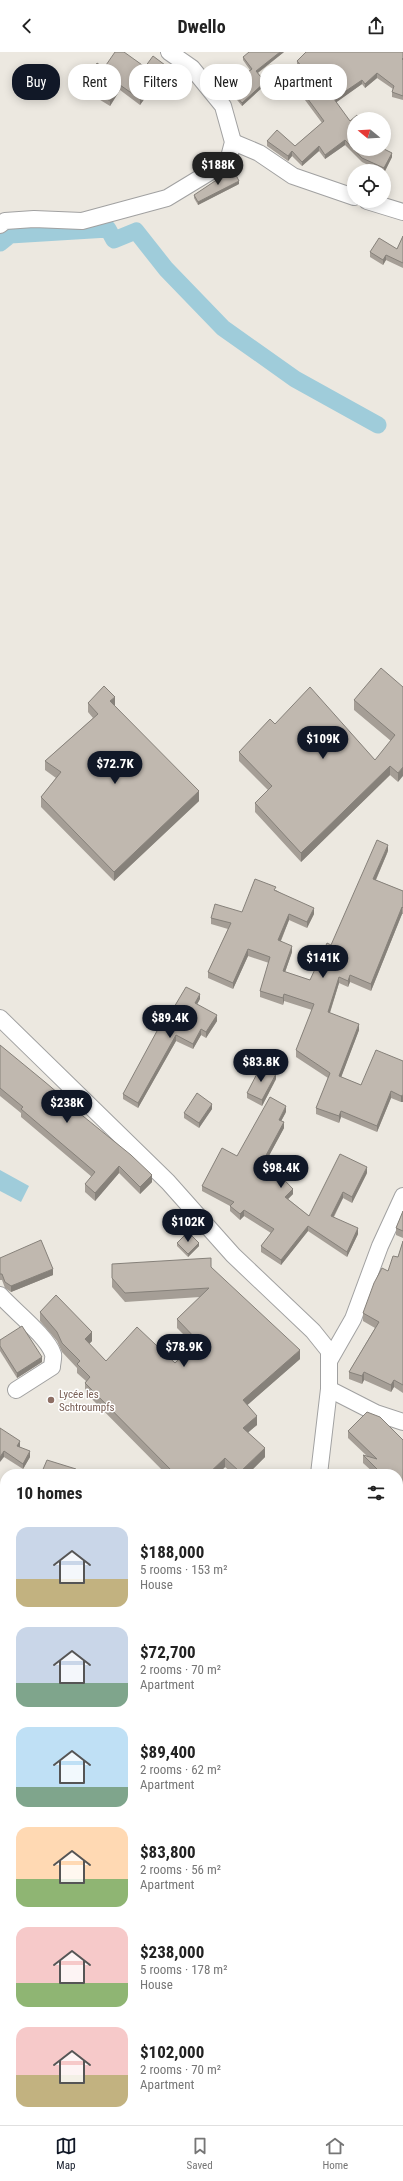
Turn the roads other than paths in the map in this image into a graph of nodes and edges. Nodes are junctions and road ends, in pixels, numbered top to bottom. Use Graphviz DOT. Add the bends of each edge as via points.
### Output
graph roads {
  1 [pos="169,52"];
  2 [pos="233,142"];
  3 [pos="347,195"];
  4 [pos="390,208"];
  5 [pos="403,212"];
  6 [pos="0,225"];
  7 [pos="0,1018"];
  8 [pos="403,1196"];
  9 [pos="0,1295"];
  10 [pos="330,1361"];
  11 [pos="329,1389"];
  12 [pos="16,1390"];
  13 [pos="403,1422"];
  14 [pos="320,1469"];
  1 -- 2 [label="street" via="192,68 223,106"];
  2 -- 3 [label="street" via="259,153 293,176"];
  2 -- 6 [label="street" via="228,161 166,198 82,221 5,221"];
  4 -- 5 [label="street"];
  7 -- 10 [label="street" via="168,1182 233,1255 313,1331 329,1351"];
  8 -- 10 [label="street" via="380,1246 352,1319"];
  9 -- 12 [label="street" via="36,1329 53,1354 52,1367"];
  10 -- 11 [label="street"];
  11 -- 13 [label="street" via="376,1413"];
  11 -- 14 [label="street"];
}
